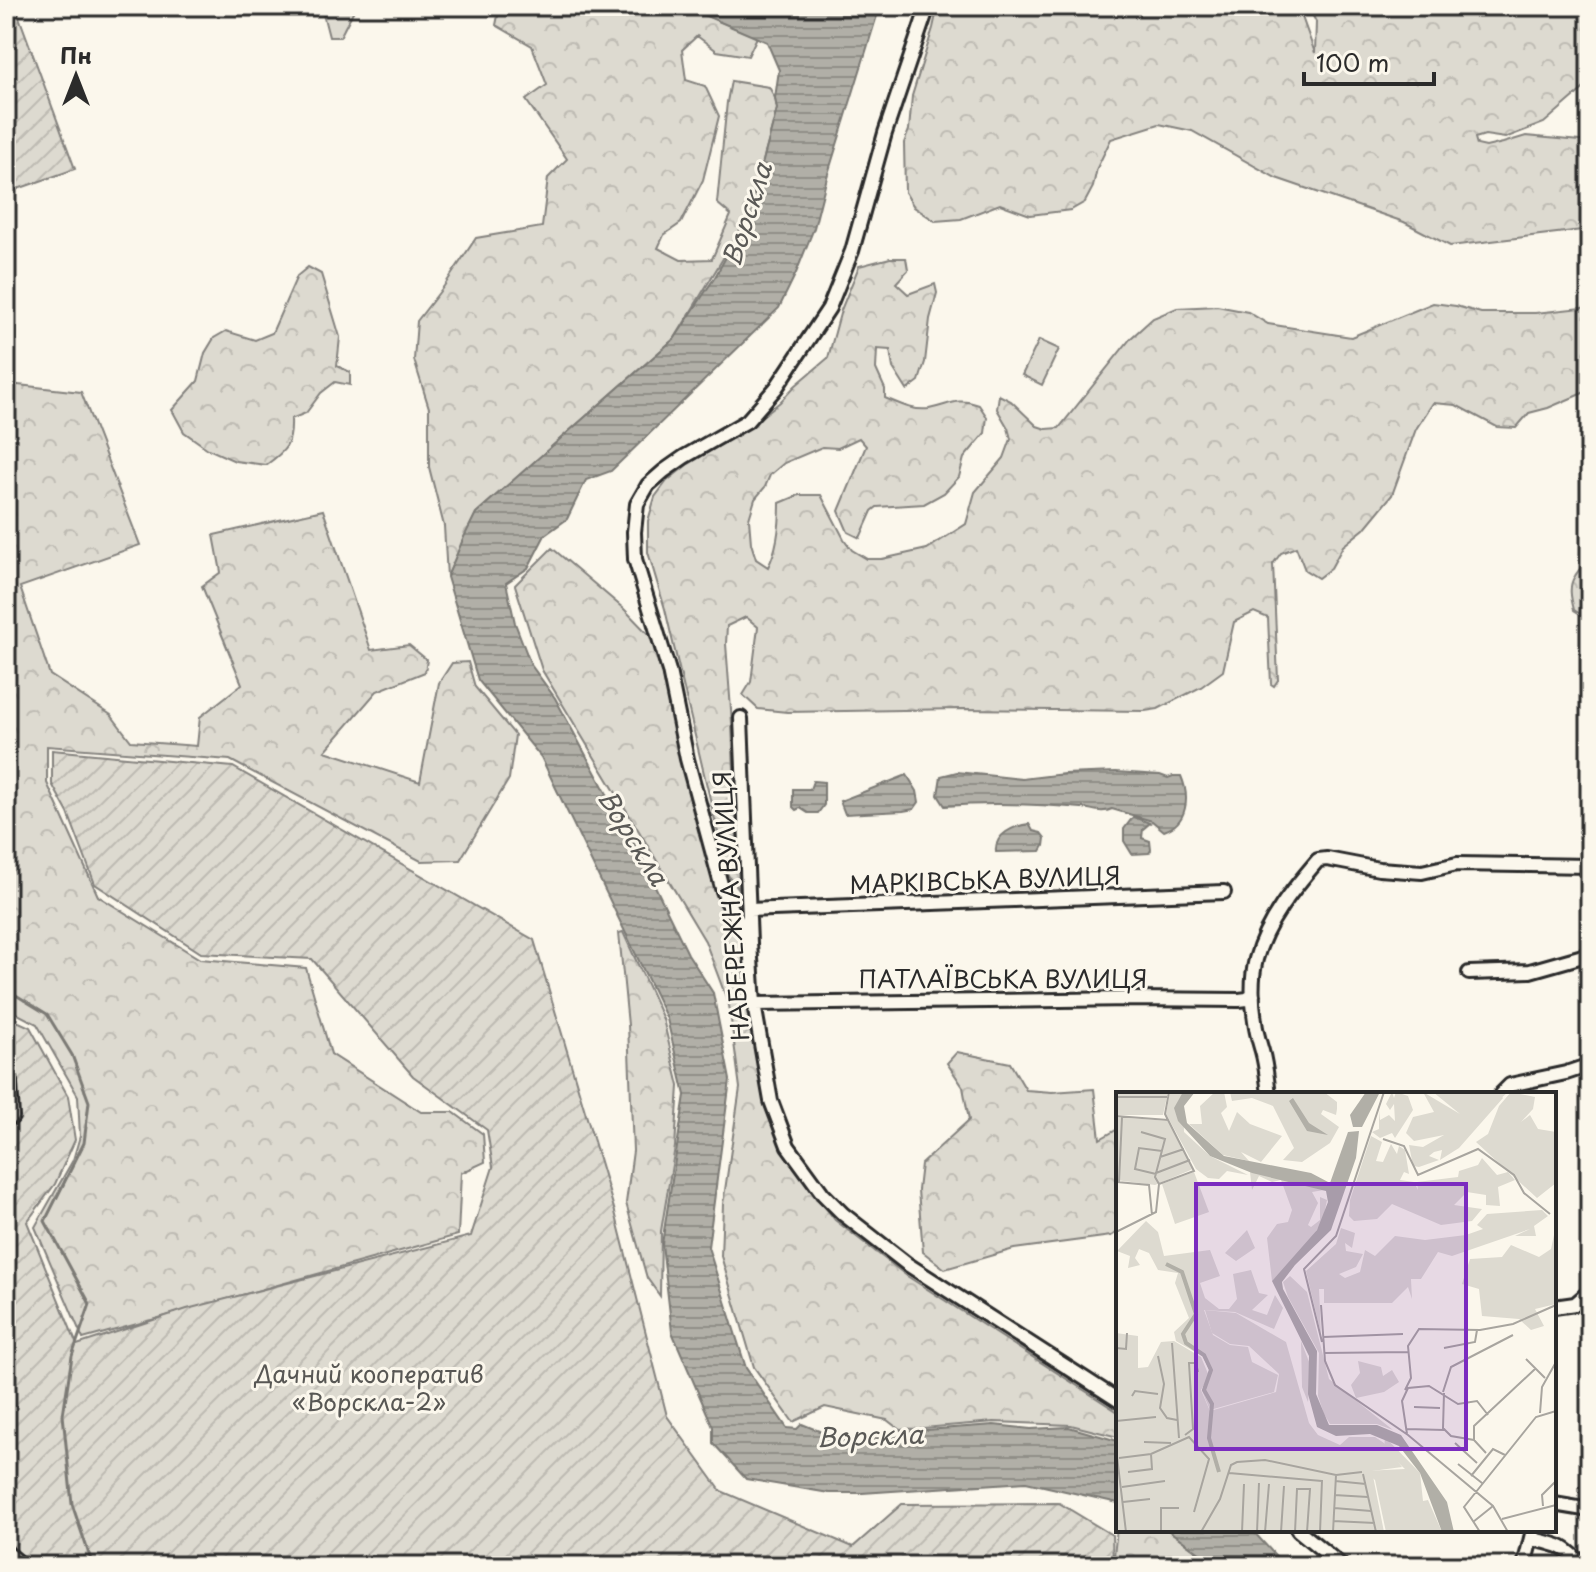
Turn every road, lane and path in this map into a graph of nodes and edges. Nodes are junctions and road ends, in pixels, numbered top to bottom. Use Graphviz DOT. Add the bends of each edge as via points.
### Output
graph roads {
  1 [pos="928,6"];
  2 [pos="741,718"];
  3 [pos="1590,866"];
  4 [pos="1224,892"];
  5 [pos="749,910"];
  6 [pos="750,943"];
  7 [pos="1590,954"];
  8 [pos="1469,973"];
  9 [pos="1253,995"];
  10 [pos="754,1004"];
  11 [pos="1590,1065"];
  12 [pos="6,1068"];
  13 [pos="1269,1092"];
  14 [pos="1503,1092"];
  15 [pos="12,1117"];
  16 [pos="1590,1291"];
  17 [pos="1556,1307"];
  18 [pos="1116,1399"];
  19 [pos="1556,1504"];
  20 [pos="1590,1510"];
  21 [pos="1300,1532"];
  22 [pos="1533,1534"];
  23 [pos="6,1552"];
  24 [pos="23,1566"];
  25 [pos="1342,1566"];
  26 [pos="1524,1566"];
  27 [pos="1583,1566"];
  1 -- 6 [label="street" via="852,251 829,308 776,388 747,421 664,471 637,504 635,559 669,671 722,888"];
  2 -- 5 [label="street, НАБЕРЕЖНА ВУЛИЦЯ"];
  3 -- 9 [label="street" via="1457,864 1422,872 1318,860 1295,887 1263,942 1255,962"];
  4 -- 5 [label="street, МАРКІВСЬКА ВУЛИЦЯ"];
  5 -- 6 [label="street, НАБЕРЕЖНА ВУЛИЦЯ"];
  6 -- 10 [label="street, НАБЕРЕЖНА ВУЛИЦЯ"];
  7 -- 8 [label="street" via="1530,971"];
  9 -- 10 [label="street, ПАТЛАЇВСЬКА ВУЛИЦЯ" via="1239,1000"];
  9 -- 13 [label="street"];
  10 -- 18 [label="street, НАБЕРЕЖНА ВУЛИЦЯ" via="779,1125 823,1194 907,1264"];
  11 -- 14 [label="street" via="1510,1085"];
  12 -- 15 [label="street"];
  16 -- 17 [label="street" via="1575,1304"];
  19 -- 20 [label="street"];
  21 -- 25 [label="street"];
  22 -- 26 [label="street"];
  22 -- 27 [label="street" via="1561,1545"];
  23 -- 24 [label="street"];
}
